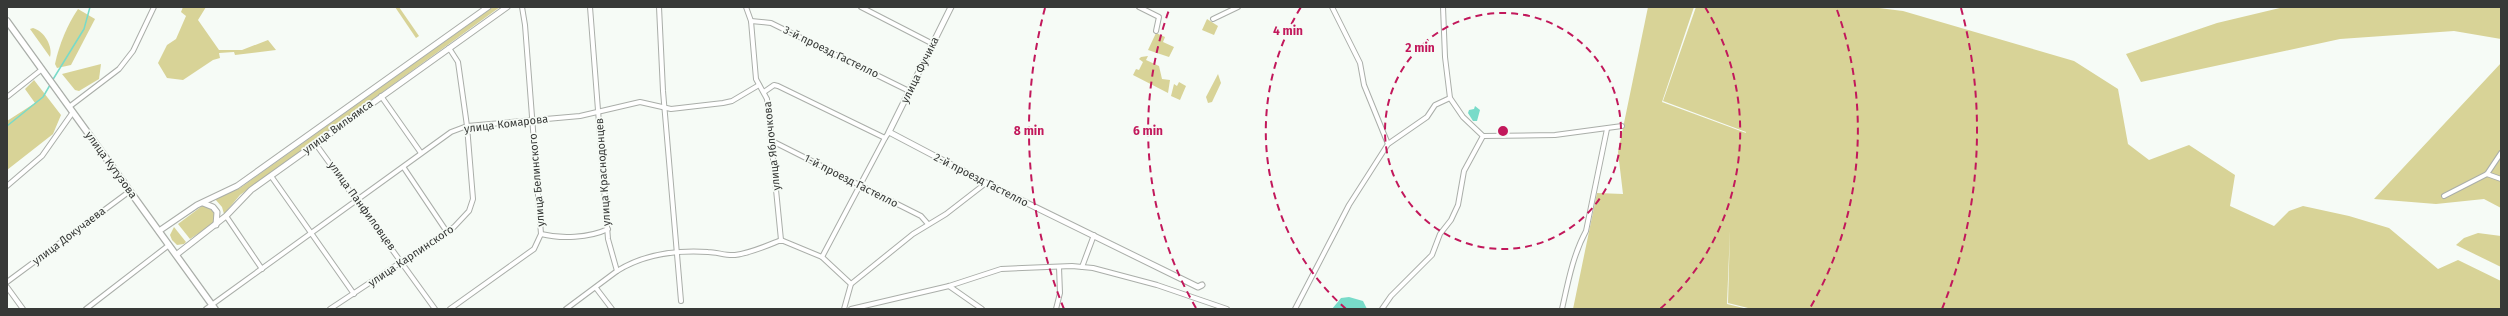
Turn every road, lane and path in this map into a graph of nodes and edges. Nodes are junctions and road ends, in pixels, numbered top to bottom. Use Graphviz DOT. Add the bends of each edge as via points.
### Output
graph roads {
  1 [pos="154,7"];
  2 [pos="488,7"];
  3 [pos="507,7"];
  4 [pos="522,7"];
  5 [pos="590,7"];
  6 [pos="658,7"];
  7 [pos="746,7"];
  8 [pos="861,7"];
  9 [pos="951,7"];
  10 [pos="1139,7"];
  11 [pos="1238,7"];
  12 [pos="1332,7"];
  13 [pos="1443,7"];
  14 [pos="1213,19"];
  15 [pos="7,21"];
  16 [pos="751,21"];
  17 [pos="1156,31"];
  18 [pos="933,44"];
  19 [pos="449,48"];
  20 [pos="42,70"];
  21 [pos="759,85"];
  22 [pos="909,91"];
  23 [pos="764,92"];
  24 [pos="380,96"];
  25 [pos="1450,96"];
  26 [pos="7,97"];
  27 [pos="69,106"];
  28 [pos="664,107"];
  29 [pos="73,112"];
  30 [pos="599,113"];
  31 [pos="532,120"];
  32 [pos="467,126"];
  33 [pos="1622,126"];
  34 [pos="1608,129"];
  35 [pos="889,132"];
  36 [pos="1483,136"];
  37 [pos="885,138"];
  38 [pos="772,141"];
  39 [pos="316,143"];
  40 [pos="1388,144"];
  41 [pos="2501,152"];
  42 [pos="421,153"];
  43 [pos="404,168"];
  44 [pos="2487,174"];
  45 [pos="271,176"];
  46 [pos="2501,179"];
  47 [pos="986,183"];
  48 [pos="860,184"];
  49 [pos="7,186"];
  50 [pos="130,190"];
  51 [pos="2444,196"];
  52 [pos="214,198"];
  53 [pos="358,200"];
  54 [pos="202,203"];
  55 [pos="226,216"];
  56 [pos="928,224"];
  57 [pos="216,225"];
  58 [pos="608,229"];
  59 [pos="159,231"];
  60 [pos="447,232"];
  61 [pos="313,233"];
  62 [pos="541,234"];
  63 [pos="1094,235"];
  64 [pos="781,240"];
  65 [pos="169,246"];
  66 [pos="678,252"];
  67 [pos="176,255"];
  68 [pos="822,257"];
  69 [pos="402,261"];
  70 [pos="1059,267"];
  71 [pos="1082,267"];
  72 [pos="262,269"];
  73 [pos="617,271"];
  74 [pos="7,282"];
  75 [pos="851,284"];
  76 [pos="1202,285"];
  77 [pos="949,286"];
  78 [pos="7,287"];
  79 [pos="596,288"];
  80 [pos="354,294"];
  81 [pos="681,301"];
  82 [pos="213,307"];
  83 [pos="23,309"];
  84 [pos="86,309"];
  85 [pos="206,309"];
  86 [pos="330,309"];
  87 [pos="435,309"];
  88 [pos="450,309"];
  89 [pos="566,309"];
  90 [pos="612,309"];
  91 [pos="844,309"];
  92 [pos="851,309"];
  93 [pos="982,309"];
  94 [pos="1056,309"];
  95 [pos="1228,309"];
  96 [pos="1295,309"];
  97 [pos="1382,309"];
  98 [pos="1562,309"];
  1 -- 27 [label="street" via="133,51 120,69"];
  2 -- 52 [label="street, улица Вильямса" via="246,180"];
  3 -- 19 [label="street, улица Вильямса"];
  4 -- 31 [label="street, улица Белинского"];
  5 -- 30 [label="street, улица Краснодонцев"];
  6 -- 28 [label="street"];
  7 -- 16 [label="street, улица Яблочкова"];
  8 -- 18 [label="street"];
  9 -- 18 [label="street, улица Фучика"];
  10 -- 17 [label="street" via="1159,17"];
  11 -- 14 [label="street"];
  12 -- 40 [label="street" via="1360,63 1364,85"];
  13 -- 25 [label="street"];
  15 -- 20 [label="main road, улица Кутузова"];
  16 -- 21 [label="street, улица Яблочкова" via="755,71"];
  16 -- 22 [label="street, 3-й проезд Гастелло" via="771,23"];
  18 -- 22 [label="street, улица Фучика"];
  19 -- 24 [label="street, улица Вильямса"];
  19 -- 32 [label="street, улица Карпинского" via="458,62"];
  20 -- 26 [label="street"];
  20 -- 27 [label="main road, улица Кутузова"];
  21 -- 23 [label="street, улица Яблочкова"];
  21 -- 28 [label="street, улица Комарова" via="732,101 671,109"];
  22 -- 35 [label="street, улица Фучика"];
  23 -- 37 [label="street" via="774,85 778,86"];
  23 -- 38 [label="street, улица Яблочкова" via="768,99"];
  24 -- 39 [label="street, улица Вильямса"];
  24 -- 42 [label="street"];
  25 -- 36 [label="street" via="1463,117"];
  25 -- 40 [label="street" via="1435,105 1427,118"];
  27 -- 29 [label="main road, улица Кутузова"];
  28 -- 30 [label="street, улица Комарова" via="640,102 613,107"];
  28 -- 66 [label="street"];
  29 -- 49 [label="street" via="42,156"];
  29 -- 50 [label="main road, улица Кутузова"];
  30 -- 31 [label="street, улица Комарова"];
  30 -- 58 [label="street, улица Краснодонцев"];
  31 -- 32 [label="street, улица Комарова"];
  31 -- 62 [label="street, улица Белинского"];
  32 -- 42 [label="street, улица Комарова" via="451,132"];
  32 -- 60 [label="street, улица Карпинского" via="472,199 463,220"];
  33 -- 34 [label="street"];
  34 -- 36 [label="street" via="1555,135"];
  34 -- 98 [label="street" via="1588,212 1586,231 1572,266"];
  35 -- 37 [label="street"];
  35 -- 47 [label="street, 2-й проезд Гастелло"];
  36 -- 97 [label="street" via="1464,171 1458,205 1440,234 1432,255 1390,296"];
  37 -- 48 [label="street"];
  38 -- 48 [label="street, 1-й проезд Гастелло"];
  38 -- 64 [label="street, улица Яблочкова"];
  39 -- 45 [label="street, улица Вильямса"];
  39 -- 53 [label="street, улица Панфиловцев"];
  40 -- 96 [label="street" via="1349,204"];
  41 -- 44 [label="street"];
  42 -- 43 [label="street, улица Комарова"];
  43 -- 53 [label="street, улица Комарова"];
  43 -- 60 [label="street"];
  44 -- 46 [label="street"];
  44 -- 51 [label="street"];
  45 -- 55 [label="street, улица Вильямса" via="251,190"];
  45 -- 61 [label="street"];
  47 -- 56 [label="street" via="946,214"];
  47 -- 63 [label="street, 2-й проезд Гастелло"];
  48 -- 56 [label="street, 1-й проезд Гастелло" via="921,216"];
  48 -- 68 [label="street"];
  50 -- 59 [label="main road, улица Кутузова"];
  50 -- 74 [label="street, улица Докучаева"];
  52 -- 54 [label="street, улица Вильямса"];
  52 -- 55 [label="street" via="214,204"];
  53 -- 61 [label="street, улица Комарова"];
  53 -- 69 [label="street, улица Панфиловцев"];
  54 -- 57 [label="street" via="209,204 217,212"];
  54 -- 59 [label="street, улица Вильямса"];
  55 -- 57 [label="street, улица Вильямса"];
  55 -- 72 [label="street"];
  56 -- 75 [label="street"];
  57 -- 67 [label="street, улица Вильямса"];
  58 -- 62 [label="street" via="597,234 554,237"];
  58 -- 73 [label="street, улица Краснодонцев" via="610,253"];
  59 -- 65 [label="main road, улица Кутузова"];
  60 -- 69 [label="street, улица Карпинского"];
  61 -- 72 [label="street, улица Комарова"];
  61 -- 80 [label="street"];
  62 -- 88 [label="street, улица Белинского" via="534,249"];
  63 -- 71 [label="street"];
  63 -- 76 [label="street, 2-й проезд Гастелло" via="1198,287"];
  64 -- 66 [label="street" via="754,251 733,255"];
  64 -- 68 [label="street"];
  65 -- 67 [label="main road, улица Кутузова"];
  65 -- 84 [label="street"];
  66 -- 73 [label="street" via="643,258"];
  66 -- 81 [label="street"];
  67 -- 82 [label="main road, улица Кутузова"];
  68 -- 75 [label="street"];
  69 -- 80 [label="street, улица Карпинского"];
  69 -- 87 [label="street, улица Панфиловцев"];
  70 -- 71 [label="street"];
  70 -- 77 [label="street" via="1003,268"];
  70 -- 94 [label="street" via="1060,293"];
  71 -- 95 [label="street" via="1157,285"];
  72 -- 82 [label="street, улица Комарова"];
  73 -- 79 [label="street"];
  75 -- 91 [label="street"];
  77 -- 92 [label="street"];
  77 -- 93 [label="street"];
  78 -- 83 [label="street"];
  79 -- 89 [label="street"];
  79 -- 90 [label="street"];
  80 -- 86 [label="street, улица Карпинского"];
  82 -- 85 [label="street, улица Комарова"];
}
